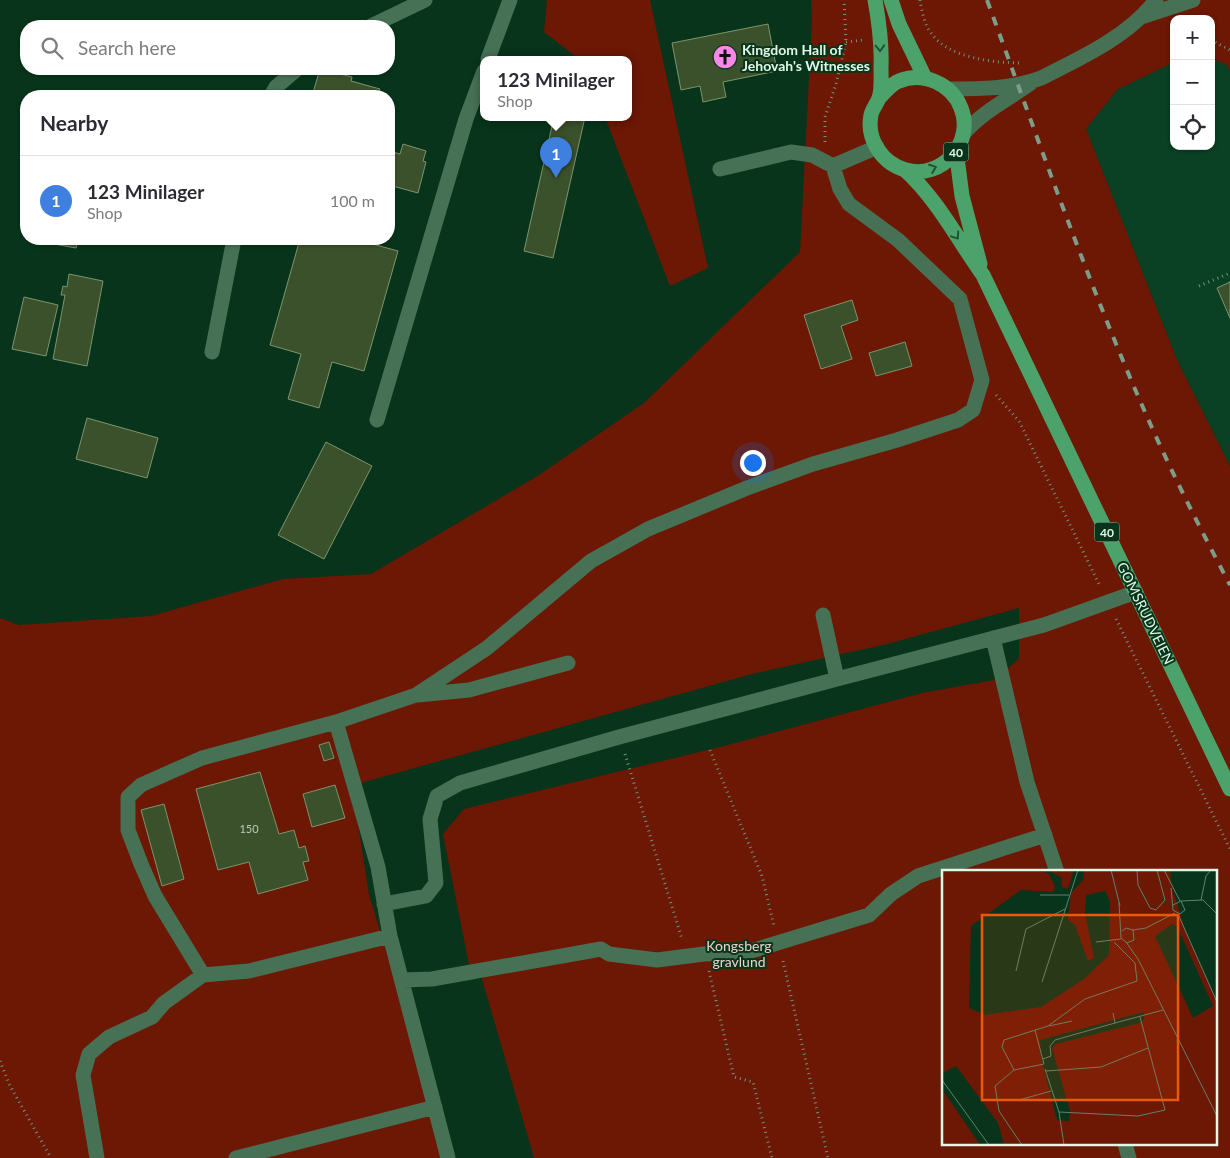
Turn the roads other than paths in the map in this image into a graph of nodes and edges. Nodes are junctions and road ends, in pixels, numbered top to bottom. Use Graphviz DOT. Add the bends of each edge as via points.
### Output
graph roads {
  1 [pos="425,0"];
  2 [pos="510,0"];
  3 [pos="875,0"];
  4 [pos="891,0"];
  5 [pos="1156,0"];
  6 [pos="1193,0"];
  7 [pos="1144,16"];
  8 [pos="383,20"];
  9 [pos="489,56"];
  10 [pos="290,75"];
  11 [pos="925,78"];
  12 [pos="1036,80"];
  13 [pos="480,82"];
  14 [pos="949,89"];
  15 [pos="274,90"];
  16 [pos="879,98"];
  17 [pos="964,134"];
  18 [pos="877,147"];
  19 [pos="956,150"];
  20 [pos="833,166"];
  21 [pos="720,169"];
  22 [pos="905,170"];
  23 [pos="233,245"];
  24 [pos="983,275"];
  25 [pos="212,352"];
  26 [pos="377,420"];
  27 [pos="1136,592"];
  28 [pos="823,615"];
  29 [pos="993,638"];
  30 [pos="568,662"];
  31 [pos="838,679"];
  32 [pos="416,695"];
  33 [pos="336,722"];
  34 [pos="1230,790"];
  35 [pos="1045,835"];
  36 [pos="1056,870"];
  37 [pos="384,904"];
  38 [pos="390,936"];
  39 [pos="203,975"];
  40 [pos="403,980"];
  41 [pos="434,1107"];
  42 [pos="98,1158"];
  43 [pos="236,1158"];
  44 [pos="448,1158"];
  1 -- 8 [label="street"];
  2 -- 9 [label="street"];
  3 -- 16 [label="main road, 40, one-way" via="880,37"];
  4 -- 11 [label="main road"];
  5 -- 7 [label="street"];
  6 -- 7 [label="street"];
  7 -- 12 [label="street" via="1097,47"];
  10 -- 15 [label="street"];
  11 -- 14 [label="main road"];
  11 -- 16 [label="main road, 40" via="899,81"];
  12 -- 14 [label="street" via="994,87"];
  12 -- 17 [label="street" via="977,118"];
  13 -- 26 [label="street" via="466,119"];
  14 -- 17 [label="main road, 40" via="962,109"];
  16 -- 18 [label="main road, 40" via="871,115 870,127"];
  17 -- 19 [label="main road, 40"];
  18 -- 20 [label="street"];
  18 -- 22 [label="main road, 40" via="889,163"];
  22 -- 19 [label="main road, 40, one-way" via="923,172 934,169 945,163"];
  19 -- 24 [label="main road, GOMSRUDVEIEN / 40" via="962,196"];
  20 -- 21 [label="street" via="812,155 791,152"];
  20 -- 32 [label="street" via="849,204 898,240 960,299 982,380 973,410 958,420 813,464 648,528 591,561 487,648"];
  22 -- 24 [label="main road, GOMSRUDVEIEN / 40, one-way" via="939,209"];
  23 -- 25 [label="street"];
  24 -- 27 [label="main road, GOMSRUDVEIEN / 40"];
  27 -- 29 [label="street" via="1044,625"];
  27 -- 34 [label="main road, GOMSRUDVEIEN / 40"];
  28 -- 31 [label="street"];
  29 -- 31 [label="street"];
  29 -- 35 [label="street" via="1027,782"];
  30 -- 32 [label="street" via="469,690"];
  31 -- 37 [label="street" via="460,783 438,796 430,819 436,882 426,896"];
  32 -- 33 [label="street"];
  33 -- 37 [label="street" via="378,867"];
  33 -- 39 [label="street" via="202,758 141,786 128,797 128,830 141,864 155,896"];
  35 -- 36 [label="street"];
  35 -- 40 [label="street" via="918,876 869,915 752,951 657,960 608,954 600,949 432,979"];
  37 -- 38 [label="street"];
  38 -- 39 [label="street" via="250,972"];
  38 -- 40 [label="street"];
  39 -- 42 [label="street" via="164,1003 152,1016 109,1037 89,1054 83,1075"];
  40 -- 41 [label="street"];
  41 -- 43 [label="street"];
  41 -- 44 [label="street"];
}
